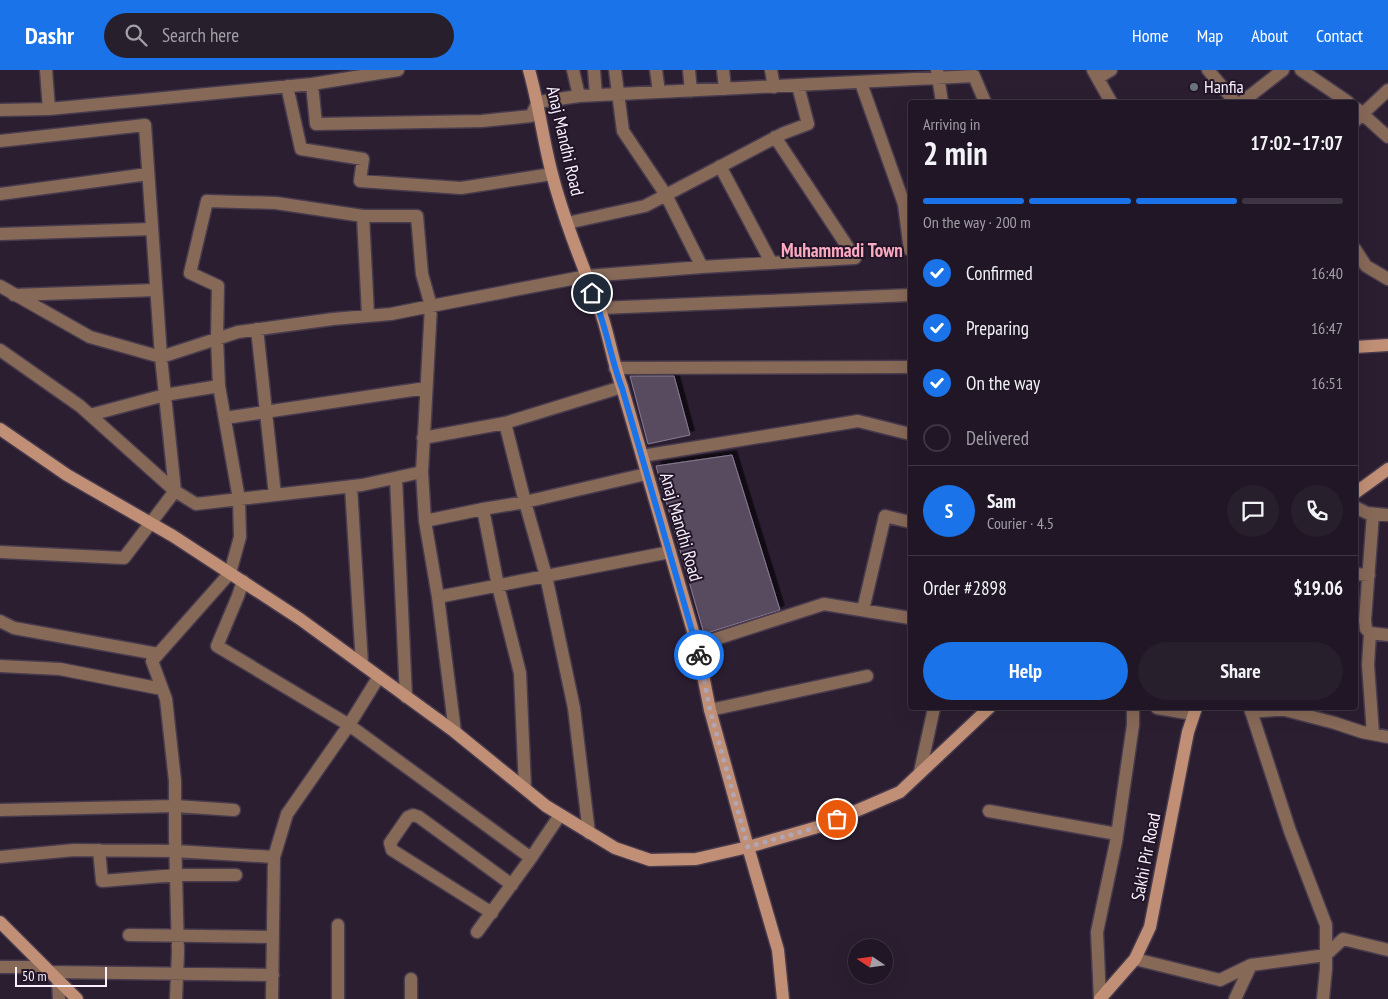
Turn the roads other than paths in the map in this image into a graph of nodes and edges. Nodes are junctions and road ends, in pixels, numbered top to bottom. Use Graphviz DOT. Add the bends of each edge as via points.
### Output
graph roads {
  1 [pos="46,70"];
  2 [pos="398,70"];
  3 [pos="529,70"];
  4 [pos="573,70"];
  5 [pos="594,70"];
  6 [pos="615,70"];
  7 [pos="656,70"];
  8 [pos="689,70"];
  9 [pos="723,70"];
  10 [pos="771,70"];
  11 [pos="1110,70"];
  12 [pos="1208,70"];
  13 [pos="1283,70"];
  14 [pos="1301,70"];
  15 [pos="938,74"];
  16 [pos="1096,74"];
  17 [pos="861,83"];
  18 [pos="312,84"];
  19 [pos="286,86"];
  20 [pos="798,86"];
  21 [pos="774,87"];
  22 [pos="725,89"];
  23 [pos="1388,90"];
  24 [pos="692,91"];
  25 [pos="659,92"];
  26 [pos="618,94"];
  27 [pos="596,95"];
  28 [pos="579,96"];
  29 [pos="942,100"];
  30 [pos="984,100"];
  31 [pos="1110,100"];
  32 [pos="1234,100"];
  33 [pos="1245,100"];
  34 [pos="1345,100"];
  35 [pos="538,102"];
  36 [pos="0,110"];
  37 [pos="50,110"];
  38 [pos="1358,113"];
  39 [pos="1358,115"];
  40 [pos="776,138"];
  41 [pos="1388,138"];
  42 [pos="0,141"];
  43 [pos="720,166"];
  44 [pos="148,174"];
  45 [pos="552,174"];
  46 [pos="0,194"];
  47 [pos="666,194"];
  48 [pos="363,216"];
  49 [pos="567,223"];
  50 [pos="152,229"];
  51 [pos="0,234"];
  52 [pos="908,235"];
  53 [pos="1358,254"];
  54 [pos="771,262"];
  55 [pos="702,267"];
  56 [pos="587,276"];
  57 [pos="1388,279"];
  58 [pos="0,286"];
  59 [pos="156,290"];
  60 [pos="14,295"];
  61 [pos="908,295"];
  62 [pos="432,306"];
  63 [pos="600,308"];
  64 [pos="368,316"];
  65 [pos="257,329"];
  66 [pos="217,338"];
  67 [pos="1388,345"];
  68 [pos="1358,347"];
  69 [pos="0,350"];
  70 [pos="161,357"];
  71 [pos="908,367"];
  72 [pos="615,368"];
  73 [pos="219,386"];
  74 [pos="426,388"];
  75 [pos="622,388"];
  76 [pos="165,395"];
  77 [pos="267,412"];
  78 [pos="90,415"];
  79 [pos="225,418"];
  80 [pos="505,423"];
  81 [pos="0,430"];
  82 [pos="908,434"];
  83 [pos="423,438"];
  84 [pos="642,456"];
  85 [pos="1388,469"];
  86 [pos="422,472"];
  87 [pos="646,474"];
  88 [pos="396,478"];
  89 [pos="351,487"];
  90 [pos="1358,491"];
  91 [pos="175,492"];
  92 [pos="275,495"];
  93 [pos="239,500"];
  94 [pos="525,502"];
  95 [pos="1358,508"];
  96 [pos="482,509"];
  97 [pos="1373,514"];
  98 [pos="1388,515"];
  99 [pos="425,521"];
  100 [pos="908,522"];
  101 [pos="149,523"];
  102 [pos="0,552"];
  103 [pos="670,552"];
  104 [pos="230,573"];
  105 [pos="1358,574"];
  106 [pos="1369,575"];
  107 [pos="546,576"];
  108 [pos="243,581"];
  109 [pos="498,586"];
  110 [pos="438,597"];
  111 [pos="863,610"];
  112 [pos="908,618"];
  113 [pos="0,621"];
  114 [pos="1370,633"];
  115 [pos="1388,635"];
  116 [pos="697,645"];
  117 [pos="158,654"];
  118 [pos="362,664"];
  119 [pos="1358,665"];
  120 [pos="1368,665"];
  121 [pos="0,666"];
  122 [pos="867,676"];
  123 [pos="378,678"];
  124 [pos="162,689"];
  125 [pos="406,697"];
  126 [pos="710,710"];
  127 [pos="934,710"];
  128 [pos="987,710"];
  129 [pos="1133,710"];
  130 [pos="1250,710"];
  131 [pos="1195,711"];
  132 [pos="348,725"];
  133 [pos="455,732"];
  134 [pos="1373,734"];
  135 [pos="1388,737"];
  136 [pos="920,772"];
  137 [pos="525,788"];
  138 [pos="175,806"];
  139 [pos="0,810"];
  140 [pos="234,810"];
  141 [pos="989,810"];
  142 [pos="560,815"];
  143 [pos="589,833"];
  144 [pos="1117,834"];
  145 [pos="748,847"];
  146 [pos="99,850"];
  147 [pos="175,851"];
  148 [pos="0,857"];
  149 [pos="274,857"];
  150 [pos="531,858"];
  151 [pos="176,875"];
  152 [pos="236,875"];
  153 [pos="512,885"];
  154 [pos="492,913"];
  155 [pos="0,922"];
  156 [pos="338,925"];
  157 [pos="477,932"];
  158 [pos="129,934"];
  159 [pos="178,937"];
  160 [pos="273,937"];
  161 [pos="1388,950"];
  162 [pos="1326,955"];
  163 [pos="1135,959"];
  164 [pos="1251,965"];
  165 [pos="0,967"];
  166 [pos="51,973"];
  167 [pos="178,974"];
  168 [pos="273,974"];
  169 [pos="411,980"];
  170 [pos="59,999"];
  171 [pos="77,999"];
  172 [pos="176,999"];
  173 [pos="272,999"];
  174 [pos="338,999"];
  175 [pos="411,999"];
  176 [pos="783,999"];
  177 [pos="1100,999"];
  178 [pos="1235,999"];
  179 [pos="1323,999"];
  1 -- 37 [label="street"];
  2 -- 18 [label="street"];
  3 -- 35 [label="street, Anaj Mandhi Road"];
  4 -- 28 [label="street"];
  5 -- 27 [label="street"];
  6 -- 26 [label="street"];
  7 -- 25 [label="street"];
  8 -- 24 [label="street"];
  9 -- 22 [label="street"];
  10 -- 21 [label="street"];
  11 -- 16 [label="street"];
  12 -- 32 [label="street"];
  13 -- 33 [label="street"];
  14 -- 34 [label="street"];
  15 -- 17 [label="street"];
  15 -- 29 [label="street"];
  15 -- 30 [label="street" via="974,76"];
  16 -- 31 [label="street"];
  17 -- 20 [label="street"];
  17 -- 52 [label="street" via="904,204"];
  18 -- 19 [label="street"];
  18 -- 35 [label="street" via="316,124 482,121 531,116"];
  19 -- 37 [label="street"];
  19 -- 45 [label="street" via="300,149 363,159 360,181 461,188"];
  20 -- 21 [label="street"];
  20 -- 40 [label="street" via="808,124"];
  21 -- 22 [label="street"];
  22 -- 24 [label="street"];
  23 -- 38 [label="street"];
  24 -- 25 [label="street"];
  25 -- 26 [label="street"];
  26 -- 27 [label="street"];
  26 -- 47 [label="street" via="624,131"];
  27 -- 28 [label="street"];
  28 -- 35 [label="street"];
  35 -- 45 [label="street, Anaj Mandhi Road"];
  36 -- 37 [label="street"];
  39 -- 41 [label="street"];
  40 -- 43 [label="street"];
  40 -- 54 [label="street" via="855,258"];
  42 -- 44 [label="street" via="145,125"];
  43 -- 47 [label="street"];
  43 -- 54 [label="street"];
  44 -- 46 [label="street"];
  44 -- 50 [label="street"];
  45 -- 49 [label="street, Anaj Mandhi Road"];
  47 -- 49 [label="street" via="644,206"];
  47 -- 55 [label="street"];
  48 -- 62 [label="street" via="417,216 422,274"];
  48 -- 64 [label="street"];
  48 -- 66 [label="street" via="276,203 207,201 190,273 218,286"];
  49 -- 56 [label="street, Anaj Mandhi Road"];
  50 -- 51 [label="street"];
  50 -- 59 [label="street"];
  53 -- 57 [label="street" via="1366,266"];
  54 -- 55 [label="street"];
  55 -- 56 [label="street"];
  56 -- 62 [label="street"];
  56 -- 63 [label="street, Anaj Mandhi Road"];
  58 -- 60 [label="street"];
  59 -- 60 [label="street"];
  59 -- 70 [label="street"];
  60 -- 70 [label="street" via="90,336"];
  61 -- 63 [label="street"];
  62 -- 64 [label="street"];
  62 -- 74 [label="street"];
  63 -- 72 [label="street, Anaj Mandhi Road"];
  64 -- 65 [label="street"];
  65 -- 66 [label="street"];
  65 -- 77 [label="street"];
  66 -- 70 [label="street"];
  66 -- 73 [label="street"];
  67 -- 68 [label="street"];
  69 -- 78 [label="street"];
  70 -- 76 [label="street"];
  71 -- 72 [label="street"];
  72 -- 75 [label="street, Anaj Mandhi Road"];
  73 -- 76 [label="street"];
  73 -- 79 [label="street"];
  74 -- 77 [label="street"];
  74 -- 83 [label="street"];
  75 -- 80 [label="street"];
  75 -- 84 [label="street, Anaj Mandhi Road"];
  76 -- 78 [label="street"];
  76 -- 91 [label="street"];
  77 -- 79 [label="street"];
  77 -- 92 [label="street"];
  78 -- 91 [label="street"];
  79 -- 93 [label="street"];
  80 -- 83 [label="street"];
  80 -- 94 [label="street"];
  81 -- 101 [label="street" via="67,475"];
  82 -- 84 [label="street" via="858,421"];
  83 -- 86 [label="street"];
  84 -- 87 [label="street, Anaj Mandhi Road"];
  85 -- 90 [label="street"];
  86 -- 88 [label="street"];
  86 -- 99 [label="street"];
  87 -- 94 [label="street"];
  87 -- 103 [label="street, Anaj Mandhi Road"];
  88 -- 89 [label="street"];
  88 -- 125 [label="street"];
  89 -- 92 [label="street"];
  89 -- 118 [label="street"];
  91 -- 93 [label="street" via="196,504"];
  91 -- 101 [label="street"];
  92 -- 93 [label="street"];
  93 -- 104 [label="street" via="240,537"];
  94 -- 96 [label="street"];
  94 -- 107 [label="street"];
  95 -- 97 [label="street"];
  96 -- 99 [label="street"];
  96 -- 109 [label="street"];
  97 -- 98 [label="street"];
  97 -- 106 [label="street"];
  99 -- 110 [label="street"];
  100 -- 111 [label="street" via="885,516"];
  101 -- 102 [label="street" via="124,558"];
  101 -- 104 [label="street"];
  103 -- 107 [label="street"];
  103 -- 116 [label="street, Anaj Mandhi Road"];
  104 -- 108 [label="street"];
  104 -- 117 [label="street"];
  105 -- 106 [label="street"];
  106 -- 114 [label="street" via="1365,620 1366,630"];
  107 -- 109 [label="street"];
  107 -- 143 [label="street" via="574,708"];
  108 -- 118 [label="street"];
  108 -- 132 [label="street" via="217,646"];
  109 -- 110 [label="street"];
  109 -- 137 [label="street" via="520,673"];
  110 -- 133 [label="street"];
  111 -- 112 [label="street"];
  111 -- 116 [label="street" via="824,604"];
  113 -- 117 [label="street" via="14,628"];
  114 -- 115 [label="street"];
  114 -- 120 [label="street"];
  116 -- 126 [label="street, Anaj Mandhi Road"];
  117 -- 124 [label="street" via="152,661"];
  118 -- 123 [label="street"];
  119 -- 120 [label="street"];
  120 -- 134 [label="street"];
  121 -- 124 [label="street" via="60,670"];
  122 -- 126 [label="street"];
  123 -- 125 [label="street"];
  123 -- 132 [label="street"];
  124 -- 138 [label="street" via="166,699"];
  125 -- 133 [label="street"];
  126 -- 145 [label="street, Anaj Mandhi Road"];
  127 -- 136 [label="street"];
  128 -- 136 [label="street"];
  129 -- 144 [label="street"];
  130 -- 134 [label="street" via="1285,710"];
  130 -- 162 [label="street" via="1290,831 1326,925"];
  131 -- 163 [label="street, Sakhi Pir Road" via="1188,732 1150,927"];
  132 -- 149 [label="street" via="287,814"];
  132 -- 150 [label="street"];
  133 -- 137 [label="street"];
  134 -- 135 [label="street"];
  136 -- 145 [label="street" via="900,792 821,826"];
  137 -- 142 [label="street"];
  138 -- 139 [label="street"];
  138 -- 140 [label="street"];
  138 -- 147 [label="street"];
  141 -- 144 [label="street"];
  142 -- 143 [label="street"];
  142 -- 150 [label="street"];
  143 -- 145 [label="street" via="615,848 650,860 696,859"];
  144 -- 177 [label="street" via="1097,932"];
  145 -- 176 [label="street, Anaj Mandhi Road" via="778,950"];
  146 -- 147 [label="street"];
  146 -- 148 [label="street"];
  146 -- 151 [label="street" via="102,881"];
  147 -- 149 [label="street"];
  147 -- 151 [label="street"];
  149 -- 160 [label="street"];
  150 -- 153 [label="street"];
  151 -- 152 [label="street"];
  151 -- 159 [label="street"];
  153 -- 154 [label="street"];
  153 -- 154 [label="street" via="419,817 408,817 390,843 392,850"];
  154 -- 157 [label="street"];
  155 -- 166 [label="street"];
  156 -- 174 [label="street"];
  158 -- 159 [label="street"];
  159 -- 160 [label="street"];
  159 -- 167 [label="street"];
  160 -- 168 [label="street"];
  161 -- 162 [label="street" via="1342,939"];
  162 -- 164 [label="street"];
  162 -- 179 [label="street"];
  163 -- 164 [label="street" via="1220,980"];
  163 -- 177 [label="street, Sakhi Pir Road"];
  164 -- 178 [label="street"];
  165 -- 166 [label="street"];
  166 -- 167 [label="street"];
  166 -- 170 [label="street"];
  166 -- 171 [label="street"];
  167 -- 168 [label="street"];
  167 -- 172 [label="street"];
  168 -- 173 [label="street"];
  169 -- 175 [label="street"];
}
